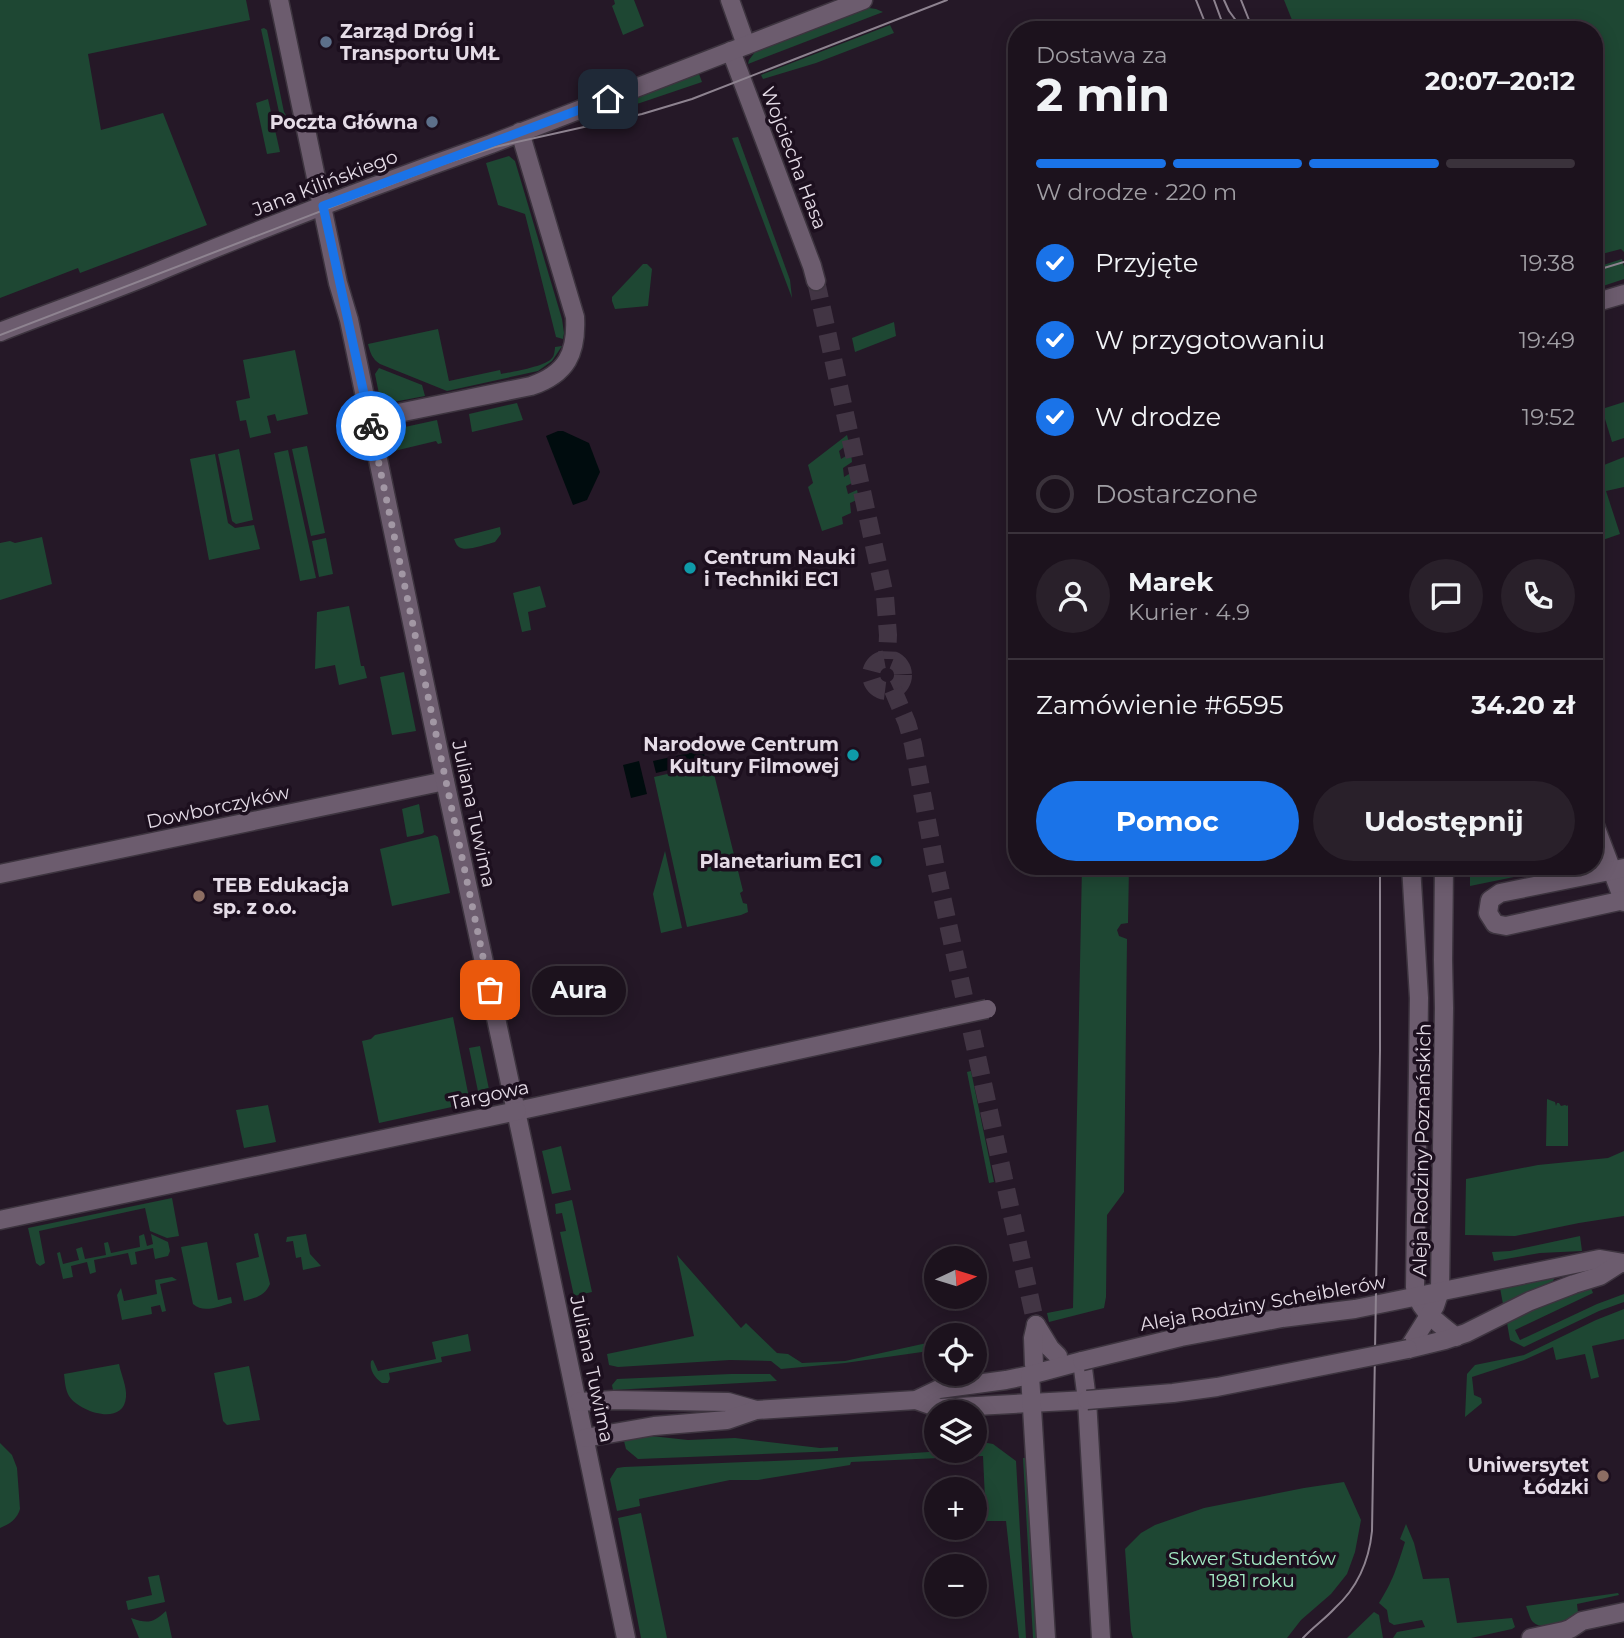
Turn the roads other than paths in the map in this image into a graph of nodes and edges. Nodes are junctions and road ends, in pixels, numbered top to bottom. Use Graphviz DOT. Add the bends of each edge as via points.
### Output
graph roads {
  1 [pos="279,0"];
  2 [pos="730,0"];
  3 [pos="863,0"];
  4 [pos="738,48"];
  5 [pos="520,132"];
  6 [pos="323,206"];
  7 [pos="816,281"];
  8 [pos="1624,294"];
  9 [pos="1603,300"];
  10 [pos="0,332"];
  11 [pos="369,419"];
  12 [pos="445,781"];
  13 [pos="1603,840"];
  14 [pos="1618,869"];
  15 [pos="0,873"];
  16 [pos="1412,875"];
  17 [pos="1444,875"];
  18 [pos="1588,875"];
  19 [pos="1624,901"];
  20 [pos="987,1009"];
  21 [pos="517,1111"];
  22 [pos="0,1220"];
  23 [pos="1622,1263"];
  24 [pos="1448,1289"];
  25 [pos="1416,1296"];
  26 [pos="1430,1315"];
  27 [pos="1455,1336"];
  28 [pos="1408,1349"];
  29 [pos="1058,1356"];
  30 [pos="1082,1361"];
  31 [pos="1032,1370"];
  32 [pos="916,1400"];
  33 [pos="1087,1400"];
  34 [pos="578,1402"];
  35 [pos="1032,1403"];
  36 [pos="755,1410"];
  37 [pos="585,1438"];
  38 [pos="1624,1612"];
  39 [pos="626,1638"];
  40 [pos="1046,1638"];
  41 [pos="1101,1638"];
  42 [pos="1531,1638"];
  1 -- 6 [label="street, Juliana Tuwima"];
  2 -- 4 [label="street, Wojciecha Hasa"];
  3 -- 4 [label="street, Jana Kilińskiego"];
  4 -- 5 [label="street, Jana Kilińskiego"];
  4 -- 7 [label="street, Wojciecha Hasa"];
  5 -- 6 [label="street, Jana Kilińskiego"];
  5 -- 11 [label="street" via="575,317 569,360 548,380 531,386"];
  6 -- 10 [label="street, Jana Kilińskiego"];
  6 -- 11 [label="street, Juliana Tuwima"];
  8 -- 9 [label="street"];
  11 -- 12 [label="street, Juliana Tuwima"];
  12 -- 15 [label="street, Dowborczyków"];
  12 -- 21 [label="street, Juliana Tuwima"];
  13 -- 14 [label="street"];
  14 -- 19 [label="street"];
  16 -- 25 [label="street, Aleja Rodziny Poznańskich" via="1419,998"];
  17 -- 24 [label="street, Aleja Rodziny Poznańskich" via="1441,1252"];
  18 -- 19 [label="street" via="1500,893 1490,900 1490,919 1506,926"];
  20 -- 21 [label="street, Targowa, bridge"];
  21 -- 22 [label="street, Targowa"];
  21 -- 34 [label="street, Juliana Tuwima"];
  23 -- 24 [label="street, Aleja Rodziny Scheiblerów" via="1599,1259"];
  23 -- 27 [label="street, Aleja Rodziny Scheiblerów"];
  24 -- 25 [label="street, Aleja Rodziny Scheiblerów"];
  24 -- 26 [label="street, Aleja Rodziny Poznańskich"];
  25 -- 26 [label="street, Aleja Rodziny Poznańskich"];
  25 -- 30 [label="street, Aleja Rodziny Scheiblerów, bridge" via="1240,1325"];
  26 -- 27 [label="street"];
  26 -- 28 [label="street"];
  27 -- 28 [label="street, Aleja Rodziny Scheiblerów"];
  28 -- 33 [label="street, Aleja Rodziny Scheiblerów, bridge" via="1217,1387"];
  29 -- 31 [label="street" via="1036,1325"];
  30 -- 31 [label="street, Aleja Rodziny Scheiblerów"];
  30 -- 33 [label="street"];
  31 -- 32 [label="street, Aleja Rodziny Scheiblerów" via="1006,1380 939,1389"];
  31 -- 35 [label="street"];
  32 -- 35 [label="street, Aleja Rodziny Scheiblerów" via="939,1408"];
  32 -- 36 [label="street, Aleja Rodziny Scheiblerów"];
  33 -- 35 [label="street, Aleja Rodziny Scheiblerów"];
  33 -- 41 [label="street"];
  34 -- 36 [label="street, Aleja Rodziny Scheiblerów" via="728,1402"];
  34 -- 37 [label="street, Juliana Tuwima"];
  35 -- 40 [label="street"];
  36 -- 37 [label="street, Aleja Rodziny Scheiblerów" via="727,1420"];
  37 -- 39 [label="street, Juliana Tuwima"];
  38 -- 42 [label="street"];
}
